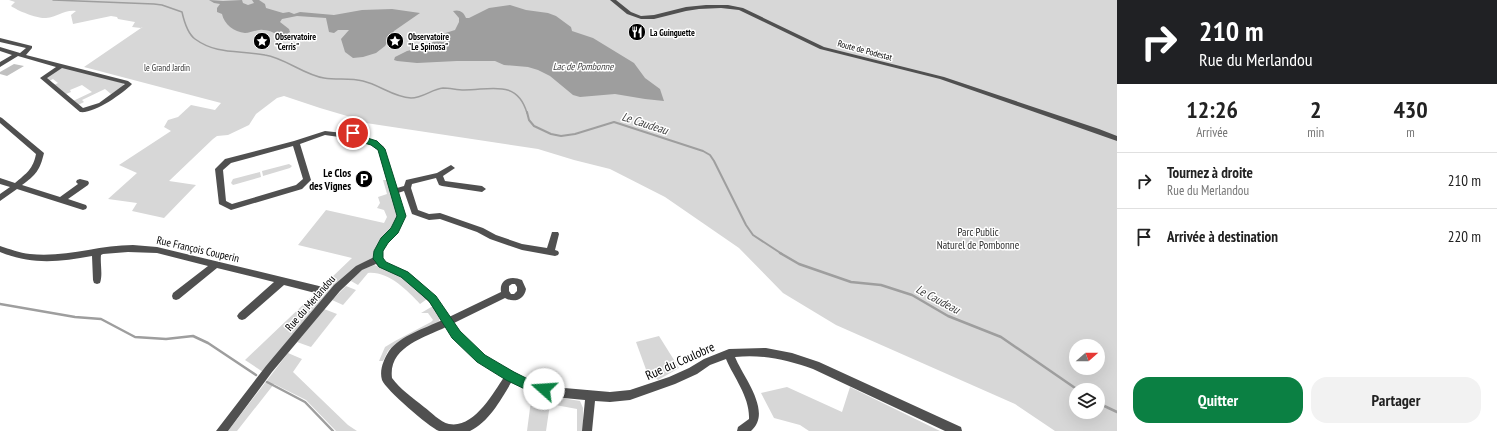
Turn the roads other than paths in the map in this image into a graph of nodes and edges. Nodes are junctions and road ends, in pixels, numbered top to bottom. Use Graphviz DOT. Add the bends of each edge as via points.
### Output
graph roads {
  1 [pos="612,0"];
  2 [pos="0,40"];
  3 [pos="0,49"];
  4 [pos="19,55"];
  5 [pos="0,65"];
  6 [pos="63,66"];
  7 [pos="0,119"];
  8 [pos="1117,140"];
  9 [pos="296,143"];
  10 [pos="451,168"];
  11 [pos="439,175"];
  12 [pos="0,182"];
  13 [pos="80,182"];
  14 [pos="16,186"];
  15 [pos="407,188"];
  16 [pos="482,189"];
  17 [pos="394,191"];
  18 [pos="0,198"];
  19 [pos="62,200"];
  20 [pos="83,207"];
  21 [pos="555,234"];
  22 [pos="0,249"];
  23 [pos="97,253"];
  24 [pos="378,259"];
  25 [pos="216,264"];
  26 [pos="97,280"];
  27 [pos="282,281"];
  28 [pos="319,290"];
  29 [pos="505,294"];
  30 [pos="176,296"];
  31 [pos="242,316"];
  32 [pos="448,323"];
  33 [pos="729,353"];
  34 [pos="510,376"];
  35 [pos="590,396"];
  36 [pos="221,431"];
  37 [pos="587,431"];
  38 [pos="742,431"];
  39 [pos="957,431"];
  1 -- 8 [label="street, Route de Podestat" via="626,12 645,17 698,8 741,9 822,48 942,78 1090,128"];
  2 -- 4 [label="street" via="30,47"];
  3 -- 4 [label="street"];
  4 -- 5 [label="street"];
  4 -- 6 [label="street"];
  6 -- 6 [label="street" via="43,78 82,111 101,104 129,84"];
  7 -- 14 [label="street" via="40,153 37,166"];
  9 -- 9 [label="street" via="228,161 218,169 222,202 231,207 299,187 307,180"];
  9 -- 17 [label="street" via="325,133 344,135 342,140 347,142 357,138 374,143 381,149"];
  10 -- 11 [label="street"];
  11 -- 15 [label="street" via="409,182"];
  11 -- 16 [label="street" via="442,183"];
  12 -- 14 [label="street"];
  13 -- 19 [label="street" via="85,183"];
  14 -- 18 [label="street"];
  14 -- 19 [label="street"];
  15 -- 17 [label="street"];
  15 -- 21 [label="street" via="415,212 429,217 447,218 522,247 553,252"];
  17 -- 24 [label="street" via="401,216 395,230 384,241"];
  19 -- 20 [label="street"];
  22 -- 23 [label="street, Rue François Couperin" via="19,257 37,259"];
  23 -- 25 [label="street, Rue François Couperin" via="116,250 158,250"];
  23 -- 26 [label="street"];
  24 -- 32 [label="street, Rue du Coulobre" via="382,264 405,274 417,284 432,298"];
  24 -- 36 [label="street, Rue du Merlandou" via="359,268 337,288"];
  25 -- 27 [label="street, Rue François Couperin"];
  25 -- 30 [label="street"];
  27 -- 28 [label="street, Rue François Couperin"];
  27 -- 31 [label="street"];
  29 -- 32 [label="street"];
  32 -- 34 [label="street, Rue du Coulobre" via="481,359"];
  32 -- 34 [label="street" via="402,344 390,356 387,380 393,387 446,429 462,430 479,420"];
  33 -- 35 [label="street, Rue du Coulobre" via="693,371 630,395"];
  33 -- 38 [label="street" via="754,406 755,418"];
  33 -- 39 [label="street, Rue du Coulobre" via="754,351 792,356"];
  34 -- 35 [label="street, Rue du Coulobre" via="533,387 553,392"];
  35 -- 37 [label="street"];
}
